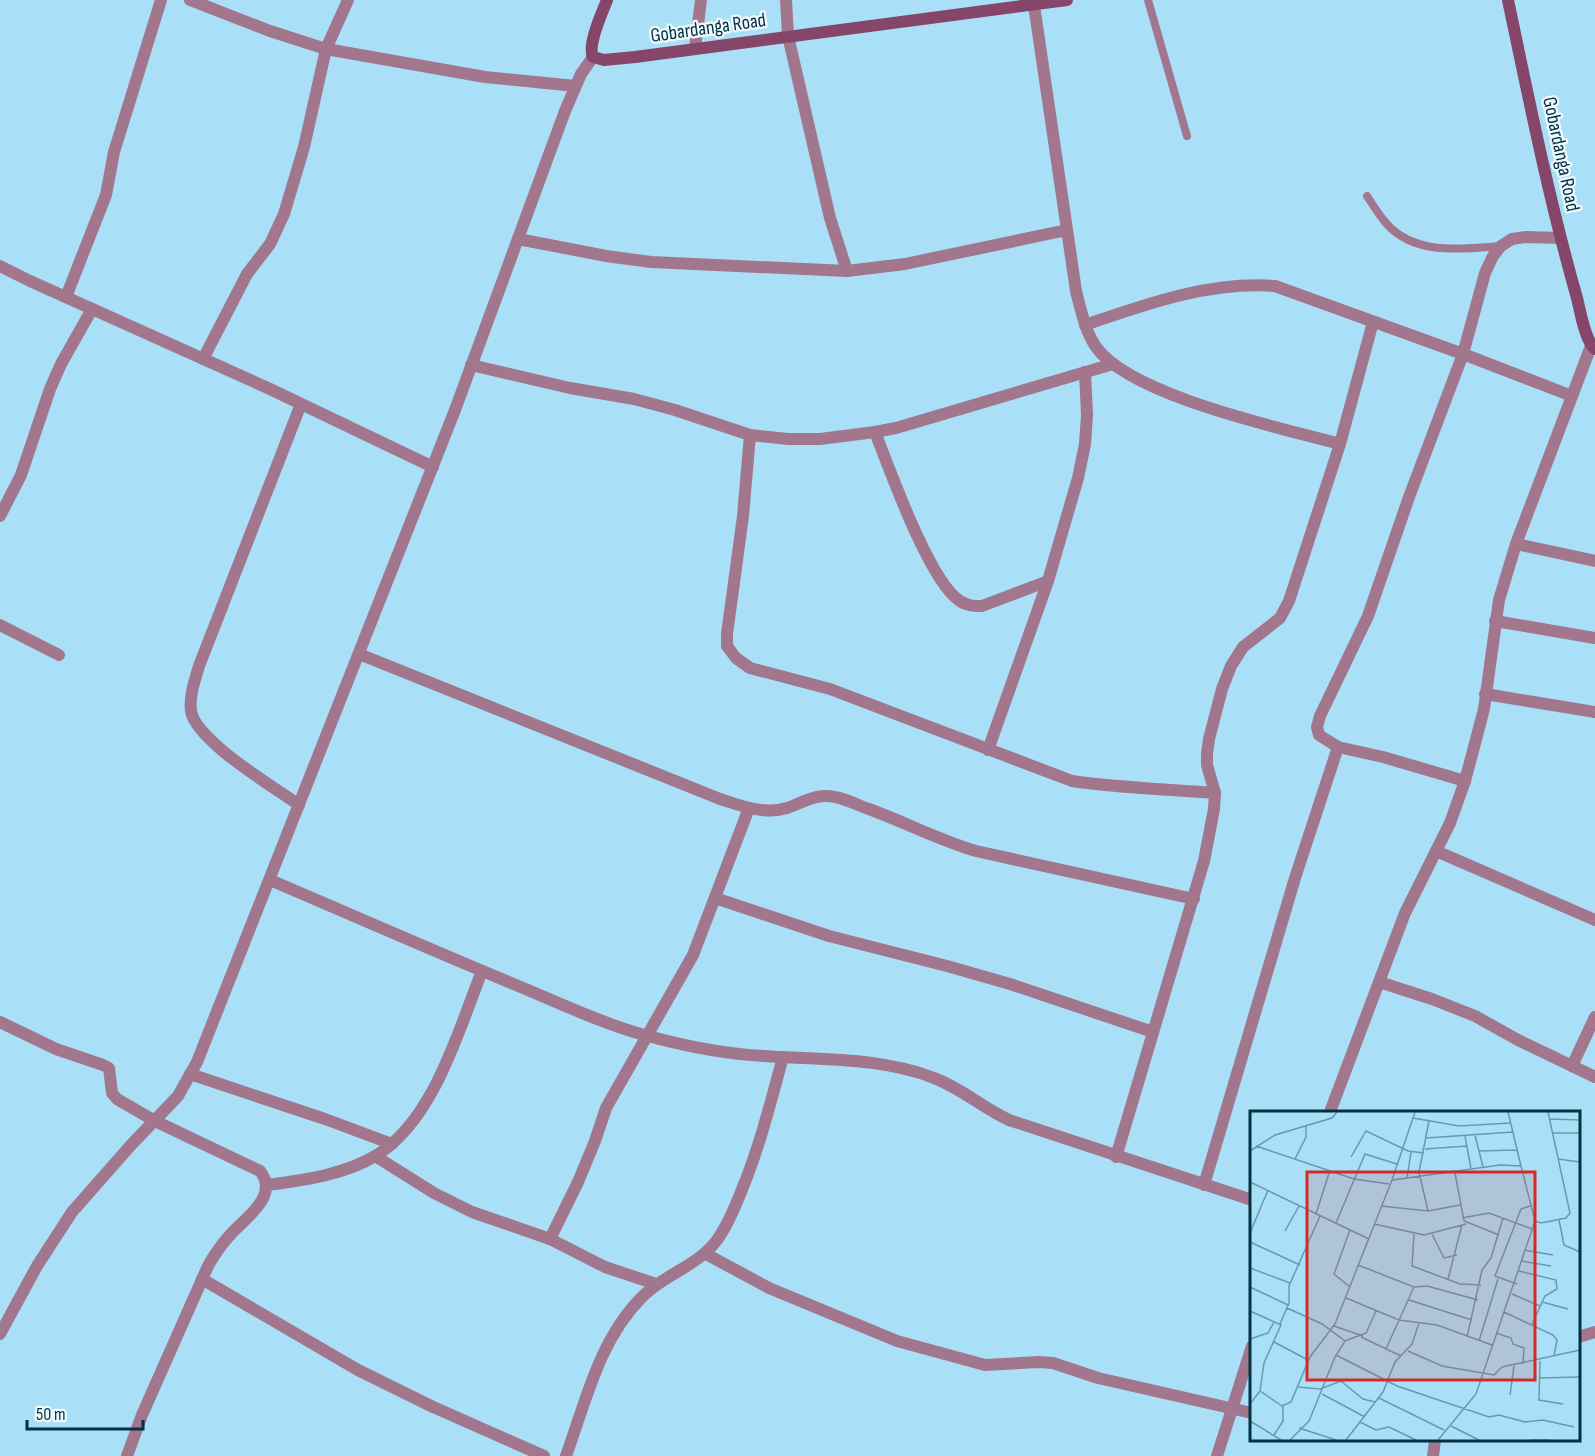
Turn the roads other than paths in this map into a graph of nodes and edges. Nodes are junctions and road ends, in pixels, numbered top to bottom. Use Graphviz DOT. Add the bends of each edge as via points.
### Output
graph roads {
  1 [pos="161,0"];
  2 [pos="190,0"];
  3 [pos="348,0"];
  4 [pos="607,0"];
  5 [pos="701,0"];
  6 [pos="786,0"];
  7 [pos="1067,0"];
  8 [pos="1148,0"];
  9 [pos="1508,0"];
  10 [pos="1034,5"];
  11 [pos="788,36"];
  12 [pos="695,48"];
  13 [pos="326,49"];
  14 [pos="592,57"];
  15 [pos="575,86"];
  16 [pos="1186,136"];
  17 [pos="1367,196"];
  18 [pos="1067,230"];
  19 [pos="1560,238"];
  20 [pos="518,239"];
  21 [pos="1501,246"];
  22 [pos="0,266"];
  23 [pos="847,271"];
  24 [pos="66,297"];
  25 [pos="92,309"];
  26 [pos="1374,322"];
  27 [pos="1085,325"];
  28 [pos="1593,347"];
  29 [pos="1463,354"];
  30 [pos="203,359"];
  31 [pos="1113,364"];
  32 [pos="471,365"];
  33 [pos="1085,372"];
  34 [pos="1572,396"];
  35 [pos="301,404"];
  36 [pos="875,432"];
  37 [pos="750,435"];
  38 [pos="1340,444"];
  39 [pos="433,467"];
  40 [pos="0,516"];
  41 [pos="1516,544"];
  42 [pos="1595,561"];
  43 [pos="1048,580"];
  44 [pos="1495,621"];
  45 [pos="0,625"];
  46 [pos="1595,638"];
  47 [pos="359,654"];
  48 [pos="59,655"];
  49 [pos="1485,694"];
  50 [pos="1595,712"];
  51 [pos="1338,747"];
  52 [pos="988,750"];
  53 [pos="1465,781"];
  54 [pos="1215,793"];
  55 [pos="299,805"];
  56 [pos="749,808"];
  57 [pos="1436,851"];
  58 [pos="270,880"];
  59 [pos="715,898"];
  60 [pos="1194,899"];
  61 [pos="1595,920"];
  62 [pos="482,971"];
  63 [pos="1379,982"];
  64 [pos="1595,1017"];
  65 [pos="0,1022"];
  66 [pos="1153,1032"];
  67 [pos="646,1036"];
  68 [pos="783,1057"];
  69 [pos="1572,1066"];
  70 [pos="190,1074"];
  71 [pos="1595,1077"];
  72 [pos="1331,1111"];
  73 [pos="155,1121"];
  74 [pos="392,1144"];
  75 [pos="375,1156"];
  76 [pos="1116,1157"];
  77 [pos="267,1185"];
  78 [pos="1204,1185"];
  79 [pos="1250,1200"];
  80 [pos="550,1239"];
  81 [pos="706,1254"];
  82 [pos="202,1279"];
  83 [pos="656,1284"];
  84 [pos="5,1312"];
  85 [pos="1595,1332"];
  86 [pos="0,1334"];
  87 [pos="1580,1336"];
  88 [pos="1250,1349"];
  89 [pos="1231,1408"];
  90 [pos="1250,1413"];
  91 [pos="1435,1441"];
  92 [pos="127,1456"];
  93 [pos="544,1456"];
  94 [pos="566,1456"];
  95 [pos="1217,1456"];
  96 [pos="1433,1456"];
  1 -- 24 [label="street" via="114,152 106,195"];
  2 -- 13 [label="street"];
  3 -- 13 [label="street"];
  4 -- 14 [label="main road" via="592,42"];
  5 -- 12 [label="street"];
  6 -- 11 [label="street"];
  7 -- 10 [label="main road, Gobardanga Road"];
  8 -- 16 [label="lane"];
  9 -- 19 [label="main road, Gobardanga Road"];
  10 -- 11 [label="main road, Gobardanga Road"];
  10 -- 18 [label="street"];
  11 -- 12 [label="main road, Gobardanga Road"];
  11 -- 23 [label="street" via="830,218"];
  12 -- 14 [label="main road, Gobardanga Road" via="604,60"];
  13 -- 15 [label="street" via="485,77"];
  13 -- 30 [label="street" via="284,214 270,244 247,274"];
  14 -- 15 [label="street"];
  15 -- 20 [label="street"];
  17 -- 21 [label="lane" via="1388,225 1419,244 1437,249"];
  18 -- 23 [label="street" via="905,264"];
  18 -- 27 [label="street"];
  19 -- 21 [label="street" via="1519,238"];
  19 -- 28 [label="main road, Gobardanga Road"];
  20 -- 23 [label="street" via="651,262"];
  20 -- 32 [label="street"];
  21 -- 29 [label="street" via="1485,273"];
  22 -- 24 [label="street"];
  24 -- 25 [label="street"];
  25 -- 30 [label="street"];
  25 -- 40 [label="street" via="61,364 21,475"];
  26 -- 27 [label="street" via="1275,286 1242,285 1163,300"];
  26 -- 29 [label="street"];
  26 -- 38 [label="street"];
  27 -- 31 [label="street" via="1096,347"];
  28 -- 34 [label="street"];
  29 -- 34 [label="street"];
  29 -- 51 [label="street" via="1368,616 1320,716 1319,735"];
  30 -- 35 [label="street"];
  31 -- 33 [label="street"];
  31 -- 38 [label="street" via="1143,382 1222,412"];
  32 -- 37 [label="street" via="634,399"];
  32 -- 39 [label="street"];
  33 -- 36 [label="street"];
  33 -- 43 [label="street" via="1085,444"];
  34 -- 41 [label="street"];
  35 -- 39 [label="street"];
  35 -- 55 [label="street" via="199,666 191,712 197,726 215,745"];
  36 -- 37 [label="street" via="820,439"];
  36 -- 43 [label="street" via="916,532 946,588 959,601 982,606"];
  37 -- 52 [label="street" via="727,634 727,646 736,658 750,668 830,689"];
  38 -- 54 [label="street" via="1288,602 1280,618 1243,647 1222,689 1207,754"];
  39 -- 47 [label="street"];
  41 -- 42 [label="street"];
  41 -- 44 [label="street"];
  43 -- 52 [label="street"];
  44 -- 46 [label="street"];
  44 -- 49 [label="street"];
  45 -- 48 [label="street"];
  47 -- 55 [label="street"];
  47 -- 56 [label="street"];
  49 -- 50 [label="street"];
  49 -- 53 [label="street"];
  51 -- 53 [label="street"];
  51 -- 78 [label="street"];
  52 -- 54 [label="street" via="1071,781"];
  53 -- 57 [label="street"];
  54 -- 60 [label="street" via="1211,831"];
  55 -- 58 [label="street"];
  56 -- 59 [label="street"];
  56 -- 60 [label="street" via="768,811 819,796 836,797 961,847"];
  57 -- 61 [label="street"];
  57 -- 63 [label="street"];
  58 -- 62 [label="street"];
  58 -- 70 [label="street"];
  59 -- 66 [label="street" via="829,936 1010,984"];
  59 -- 67 [label="street" via="693,955"];
  60 -- 66 [label="street"];
  62 -- 67 [label="street"];
  62 -- 74 [label="street" via="424,1107"];
  63 -- 69 [label="street" via="1475,1016"];
  63 -- 72 [label="street"];
  64 -- 69 [label="street"];
  65 -- 73 [label="street" via="109,1068 112,1093 117,1099"];
  66 -- 76 [label="street"];
  67 -- 68 [label="street" via="707,1050"];
  67 -- 80 [label="street" via="606,1108 578,1182"];
  68 -- 76 [label="street" via="875,1064 934,1078 1009,1120"];
  68 -- 81 [label="street" via="750,1170 735,1207"];
  69 -- 71 [label="street"];
  70 -- 73 [label="street" via="178,1096"];
  70 -- 74 [label="street"];
  73 -- 77 [label="street" via="260,1171"];
  73 -- 84 [label="street" via="72,1212"];
  74 -- 75 [label="street"];
  75 -- 77 [label="street" via="332,1173"];
  75 -- 80 [label="street" via="472,1212"];
  76 -- 78 [label="street"];
  77 -- 82 [label="street" via="258,1206 217,1251"];
  78 -- 79 [label="street"];
  80 -- 83 [label="street" via="605,1267"];
  81 -- 83 [label="street"];
  81 -- 89 [label="street" via="769,1288 897,1341 985,1365 1053,1363 1098,1378"];
  82 -- 92 [label="street"];
  82 -- 93 [label="street" via="357,1370"];
  83 -- 94 [label="street" via="615,1332 588,1388"];
  84 -- 86 [label="street"];
  85 -- 87 [label="street"];
  88 -- 89 [label="street"];
  89 -- 90 [label="street"];
  89 -- 95 [label="street"];
  91 -- 96 [label="street"];
}
